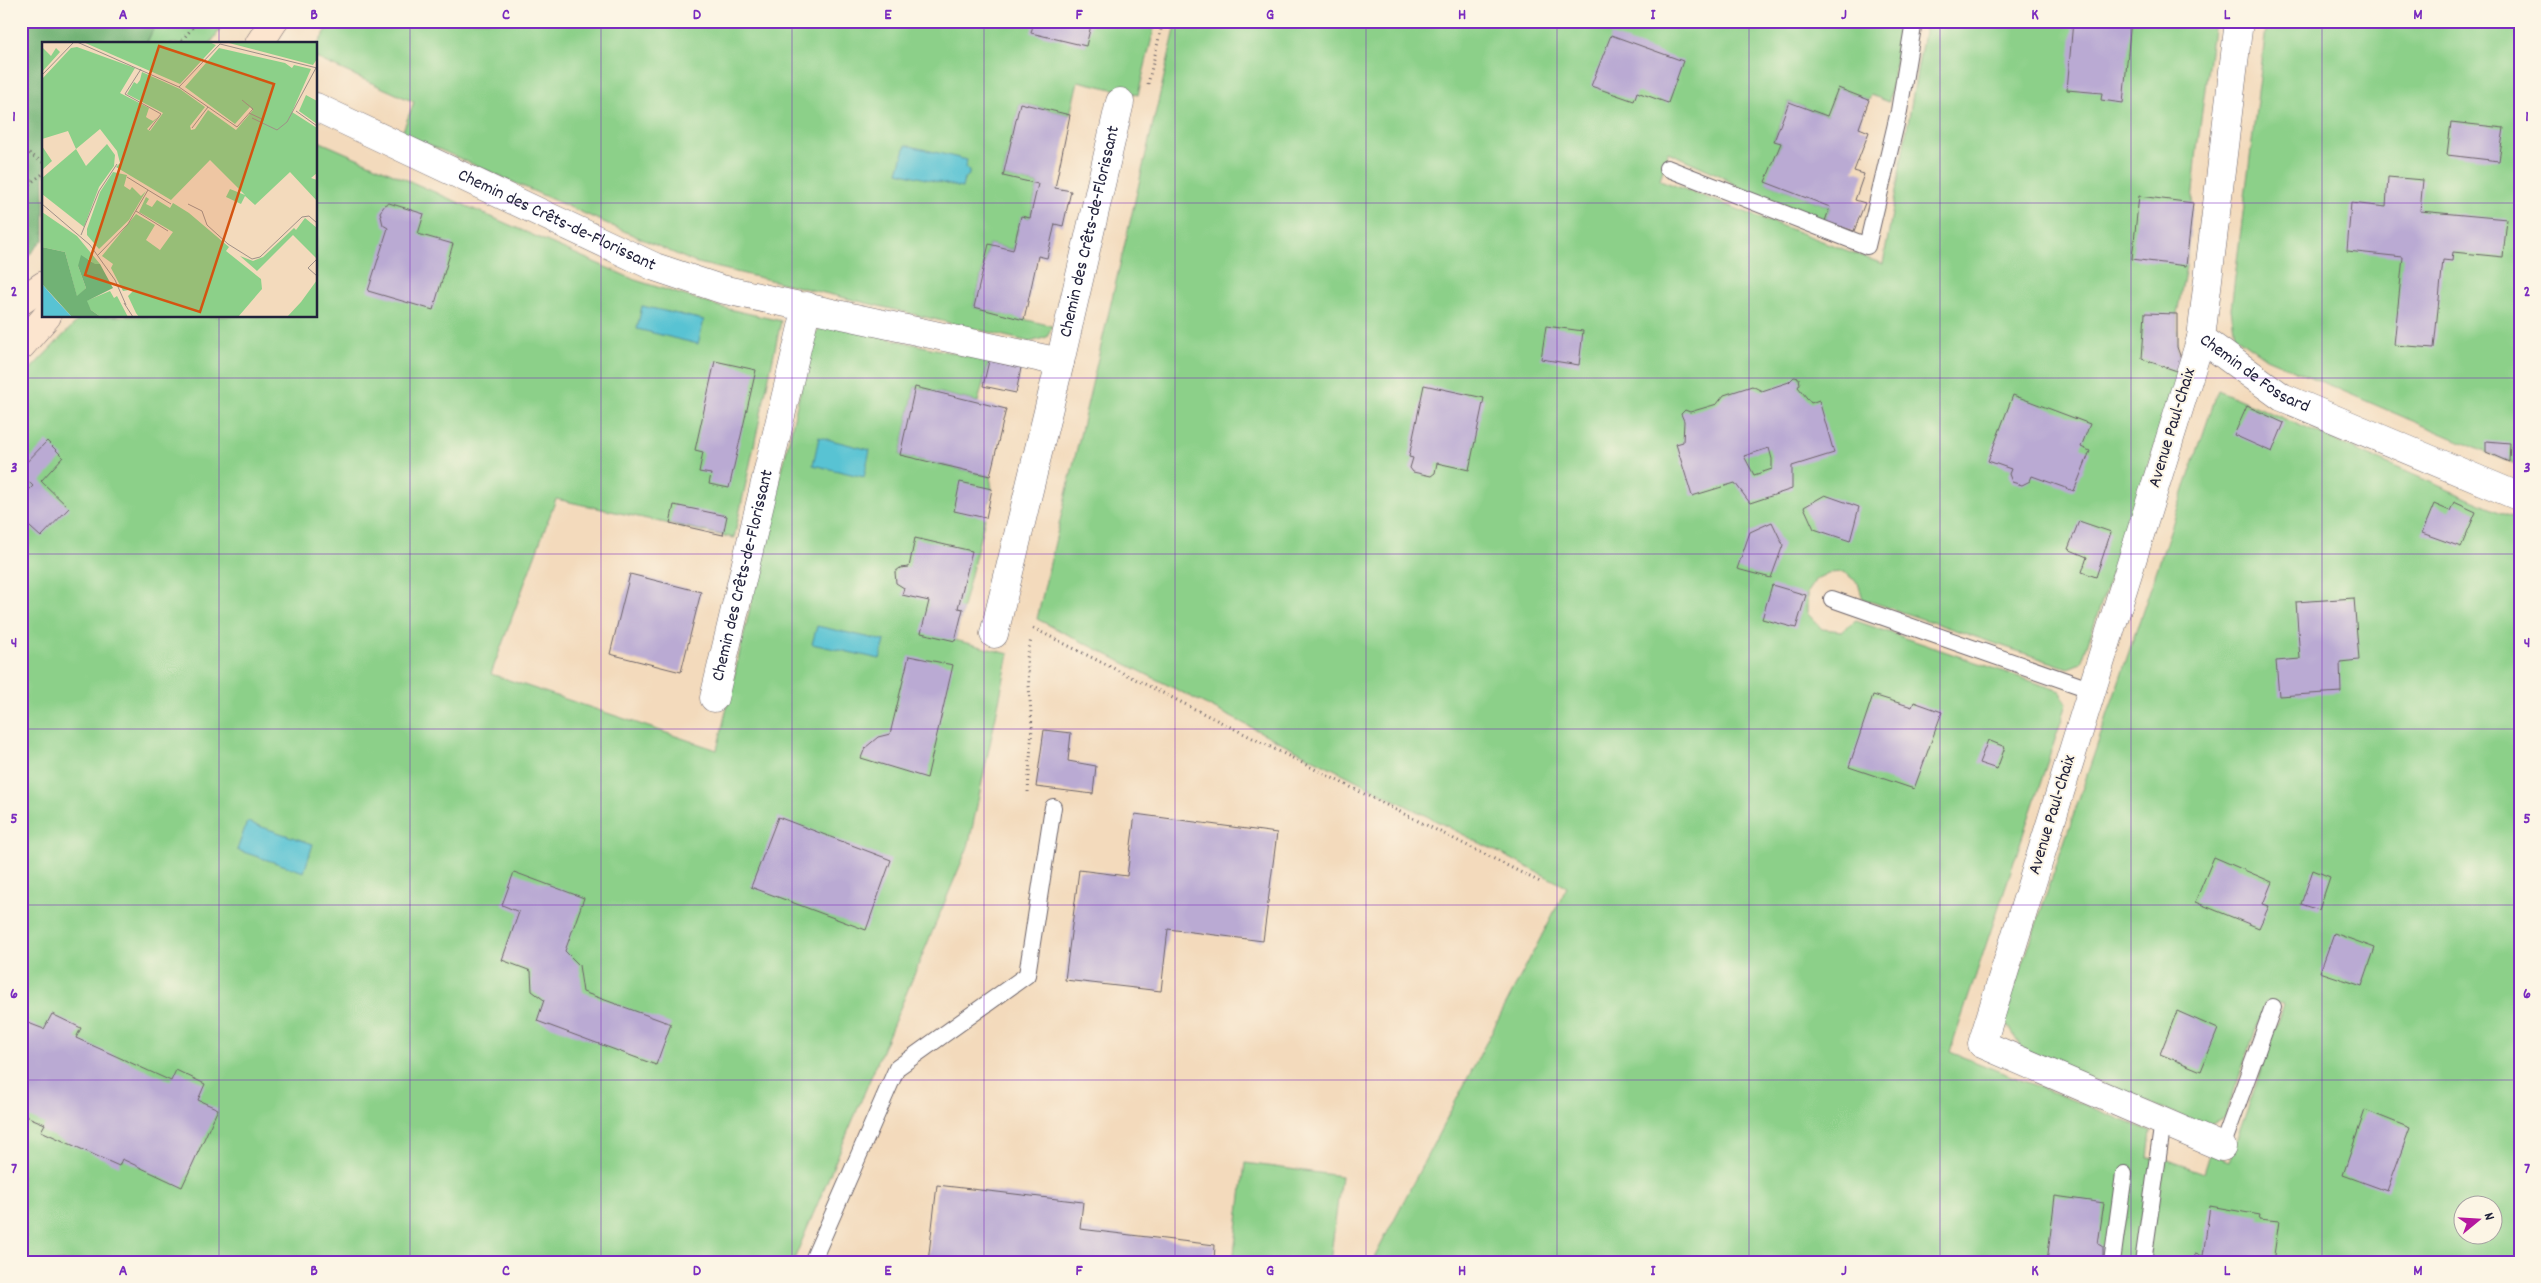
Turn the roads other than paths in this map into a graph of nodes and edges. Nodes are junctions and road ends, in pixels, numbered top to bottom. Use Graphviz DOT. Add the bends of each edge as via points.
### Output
graph roads {
  1 [pos="274,21"];
  2 [pos="1914,21"];
  3 [pos="2239,21"];
  4 [pos="260,42"];
  5 [pos="1120,102"];
  6 [pos="318,108"];
  7 [pos="1667,168"];
  8 [pos="42,286"];
  9 [pos="21,301"];
  10 [pos="807,306"];
  11 [pos="45,318"];
  12 [pos="2201,338"];
  13 [pos="21,346"];
  14 [pos="1060,362"];
  15 [pos="2520,497"];
  16 [pos="1832,599"];
  17 [pos="994,634"];
  18 [pos="2092,690"];
  19 [pos="714,698"];
  20 [pos="1054,807"];
  21 [pos="2273,1008"];
  22 [pos="2163,1122"];
  23 [pos="2222,1147"];
  24 [pos="2124,1174"];
  25 [pos="812,1262"];
  26 [pos="2112,1262"];
  27 [pos="2143,1262"];
  1 -- 4 [label="main road"];
  2 -- 7 [label="lane" via="1899,111 1867,246"];
  3 -- 12 [label="street, Chemin de Fossard"];
  5 -- 14 [label="street, Chemin des Crêts-de-Florissant"];
  6 -- 10 [label="street, Chemin des Crêts-de-Florissant" via="655,267 721,289"];
  8 -- 9 [label="main road"];
  10 -- 14 [label="street, Chemin des Crêts-de-Florissant"];
  10 -- 19 [label="street, Chemin des Crêts-de-Florissant"];
  11 -- 13 [label="main road"];
  12 -- 15 [label="street, Chemin de Fossard" via="2282,397"];
  12 -- 18 [label="street, Avenue Paul-Chaix"];
  14 -- 17 [label="street, Chemin des Crêts-de-Florissant"];
  16 -- 18 [label="lane"];
  18 -- 22 [label="street, Avenue Paul-Chaix" via="1982,1044"];
  20 -- 25 [label="lane" via="1027,975 897,1068"];
  21 -- 23 [label="lane"];
  22 -- 23 [label="street, Avenue Paul-Chaix"];
  22 -- 27 [label="lane"];
  24 -- 26 [label="lane"];
}
